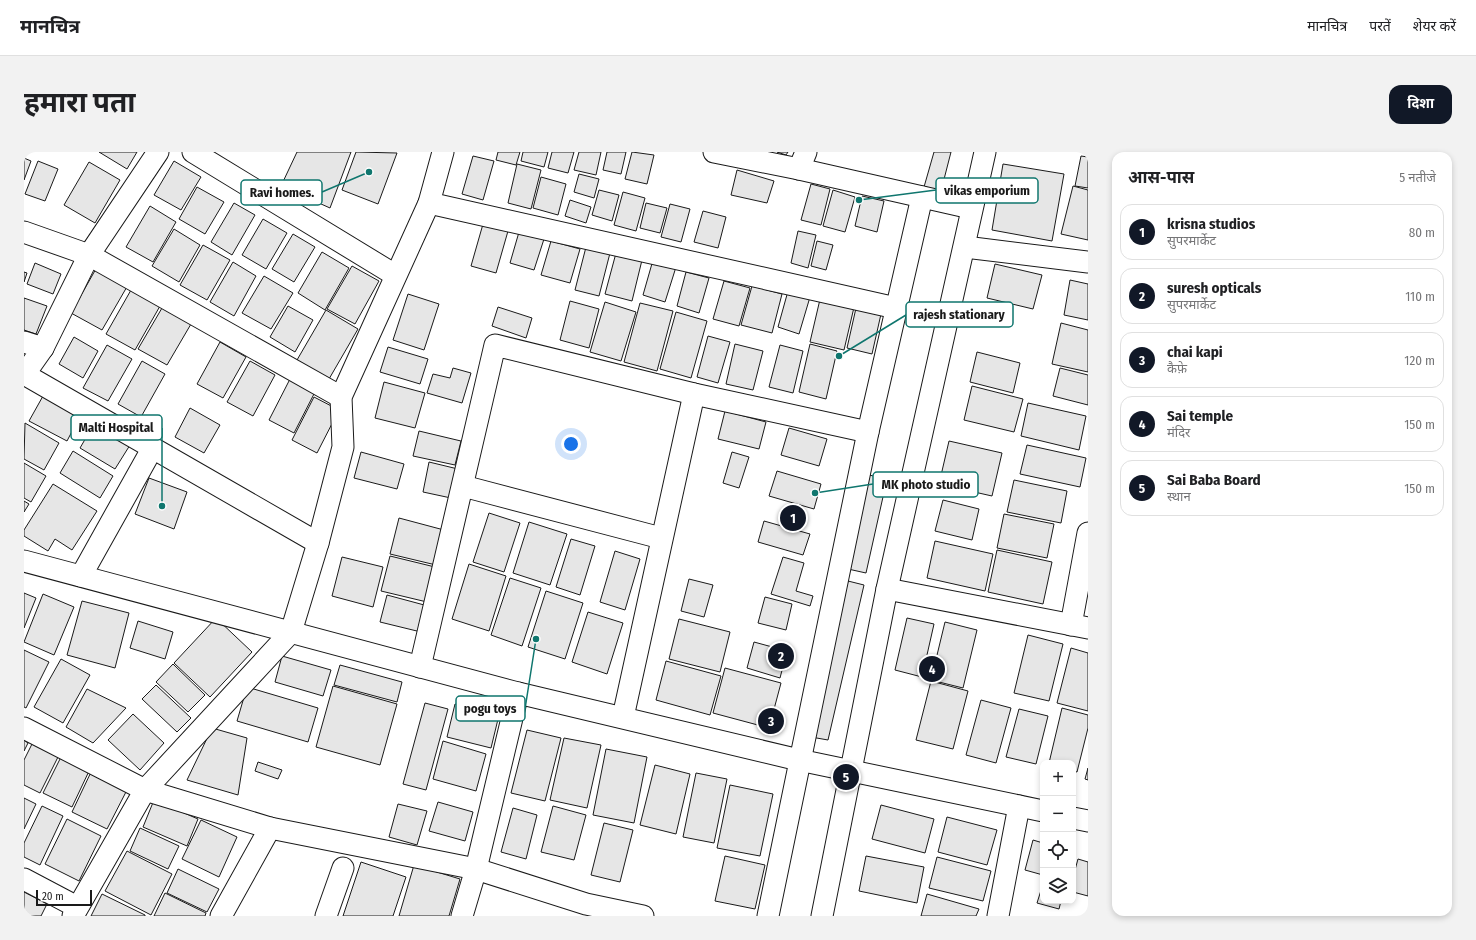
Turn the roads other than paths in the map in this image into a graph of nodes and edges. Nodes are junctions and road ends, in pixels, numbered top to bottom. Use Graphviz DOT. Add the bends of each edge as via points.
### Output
graph roads {
  1 [pos="158,152"];
  2 [pos="193,152"];
  3 [pos="443,152"];
  4 [pos="714,152"];
  5 [pos="985,152"];
  6 [pos="802,161"];
  7 [pos="922,197"];
  8 [pos="429,204"];
  9 [pos="971,208"];
  10 [pos="24,232"];
  11 [pos="965,247"];
  12 [pos="89,255"];
  13 [pos="1088,262"];
  14 [pos="395,275"];
  15 [pos="896,308"];
  16 [pos="33,345"];
  17 [pos="24,375"];
  18 [pos="694,394"];
  19 [pos="341,397"];
  20 [pos="868,432"];
  21 [pos="152,449"];
  22 [pos="463,486"];
  23 [pos="1088,533"];
  24 [pos="662,538"];
  25 [pos="318,543"];
  26 [pos="24,561"];
  27 [pos="81,576"];
  28 [pos="887,589"];
  29 [pos="1080,627"];
  30 [pos="292,632"];
  31 [pos="420,667"];
  32 [pos="518,693"];
  33 [pos="623,717"];
  34 [pos="24,728"];
  35 [pos="799,760"];
  36 [pos="851,770"];
  37 [pos="145,790"];
  38 [pos="1020,806"];
  39 [pos="1040,810"];
  40 [pos="1076,819"];
  41 [pos="1088,821"];
  42 [pos="270,828"];
  43 [pos="343,868"];
  44 [pos="476,870"];
  45 [pos="24,880"];
  46 [pos="584,910"];
  47 [pos="75,911"];
  48 [pos="227,914"];
  49 [pos="326,916"];
  50 [pos="462,916"];
  51 [pos="643,916"];
  52 [pos="768,916"];
  53 [pos="822,916"];
  54 [pos="998,916"];
  1 -- 12 [label="street"];
  2 -- 14 [label="street"];
  3 -- 8 [label="street"];
  4 -- 6 [label="street"];
  5 -- 9 [label="street"];
  6 -- 7 [label="street"];
  7 -- 9 [label="street"];
  7 -- 15 [label="street"];
  8 -- 14 [label="street"];
  8 -- 15 [label="street"];
  9 -- 11 [label="street"];
  10 -- 12 [label="street"];
  11 -- 13 [label="street"];
  11 -- 28 [label="street"];
  12 -- 16 [label="street"];
  12 -- 19 [label="street"];
  14 -- 19 [label="street"];
  15 -- 20 [label="street"];
  16 -- 17 [label="street"];
  17 -- 21 [label="street"];
  18 -- 20 [label="street"];
  18 -- 22 [label="street" via="495,345"];
  18 -- 24 [label="street"];
  19 -- 25 [label="street" via="343,447"];
  20 -- 35 [label="street"];
  21 -- 25 [label="street"];
  21 -- 27 [label="street"];
  22 -- 24 [label="street"];
  22 -- 31 [label="street"];
  23 -- 29 [label="street"];
  24 -- 33 [label="street"];
  25 -- 30 [label="street"];
  26 -- 27 [label="street"];
  27 -- 30 [label="street"];
  28 -- 29 [label="street"];
  28 -- 36 [label="street"];
  30 -- 31 [label="street"];
  30 -- 37 [label="street"];
  31 -- 32 [label="street"];
  32 -- 33 [label="street"];
  32 -- 44 [label="street"];
  33 -- 35 [label="street"];
  34 -- 37 [label="street"];
  35 -- 36 [label="street"];
  35 -- 52 [label="street"];
  36 -- 38 [label="street"];
  36 -- 53 [label="street"];
  37 -- 42 [label="street"];
  37 -- 47 [label="street"];
  38 -- 39 [label="street"];
  38 -- 54 [label="street"];
  40 -- 41 [label="street"];
  42 -- 44 [label="street"];
  42 -- 48 [label="street"];
  43 -- 49 [label="street"];
  44 -- 46 [label="street"];
  44 -- 50 [label="street"];
  45 -- 47 [label="street"];
  46 -- 51 [label="street"];
}
